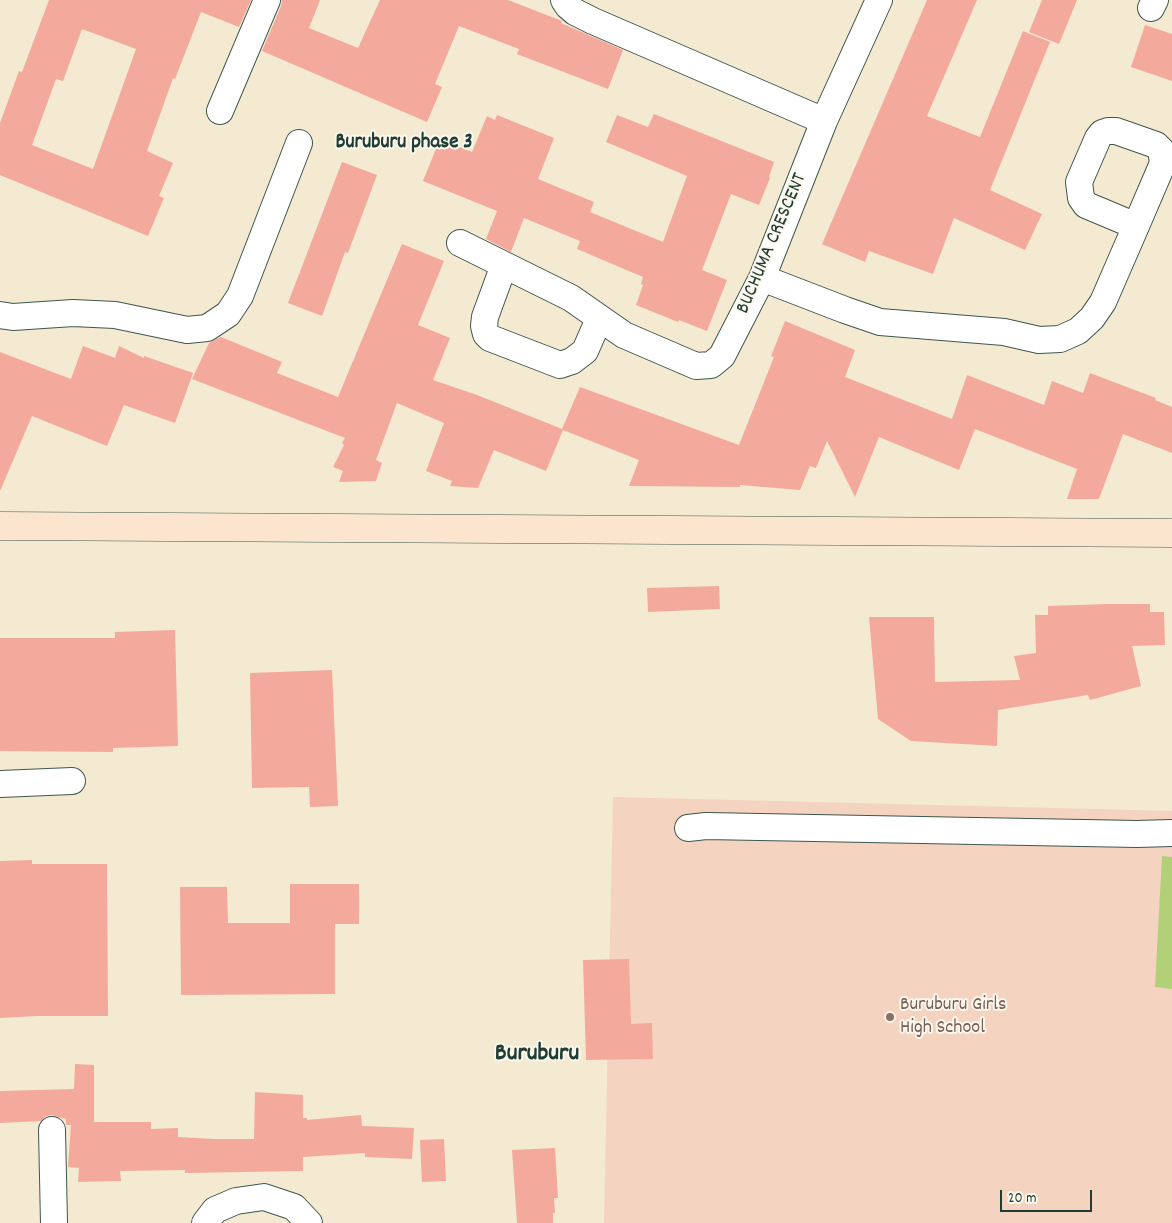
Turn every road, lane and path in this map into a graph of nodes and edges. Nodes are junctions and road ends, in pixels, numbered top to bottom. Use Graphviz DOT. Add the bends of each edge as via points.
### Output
graph roads {
  1 [pos="267,0"];
  2 [pos="879,0"];
  3 [pos="563,1"];
  4 [pos="220,111"];
  5 [pos="824,121"];
  6 [pos="299,143"];
  7 [pos="1136,226"];
  8 [pos="460,243"];
  9 [pos="504,265"];
  10 [pos="762,278"];
  11 [pos="0,315"];
  12 [pos="599,319"];
  13 [pos="0,526"];
  14 [pos="1172,533"];
  15 [pos="72,781"];
  16 [pos="0,784"];
  17 [pos="688,828"];
  18 [pos="1172,833"];
  19 [pos="52,1130"];
  20 [pos="54,1223"];
  21 [pos="205,1223"];
  22 [pos="308,1223"];
  1 -- 4 [label="street"];
  2 -- 5 [label="street, BUCHUMA CRESCENT"];
  3 -- 5 [label="street" via="593,21"];
  5 -- 10 [label="street, BUCHUMA CRESCENT"];
  6 -- 11 [label="street" via="240,296 228,314 208,328 187,330 115,315"];
  7 -- 10 [label="street" via="1103,302 1078,331 1060,338 1039,340 1004,332 880,322"];
  8 -- 9 [label="street, BUCHUMA CRESCENT"];
  9 -- 12 [label="street, BUCHUMA CRESCENT" via="571,298"];
  9 -- 12 [label="street" via="485,317 484,326 490,338 560,365 572,362 585,351"];
  10 -- 12 [label="street, BUCHUMA CRESCENT" via="722,356 711,365 696,366 624,335"];
  13 -- 14 [label="street"];
  15 -- 16 [label="street"];
  17 -- 18 [label="street"];
  19 -- 20 [label="street"];
  21 -- 22 [label="street" via="215,1210 236,1201 264,1197 294,1208"];
}
